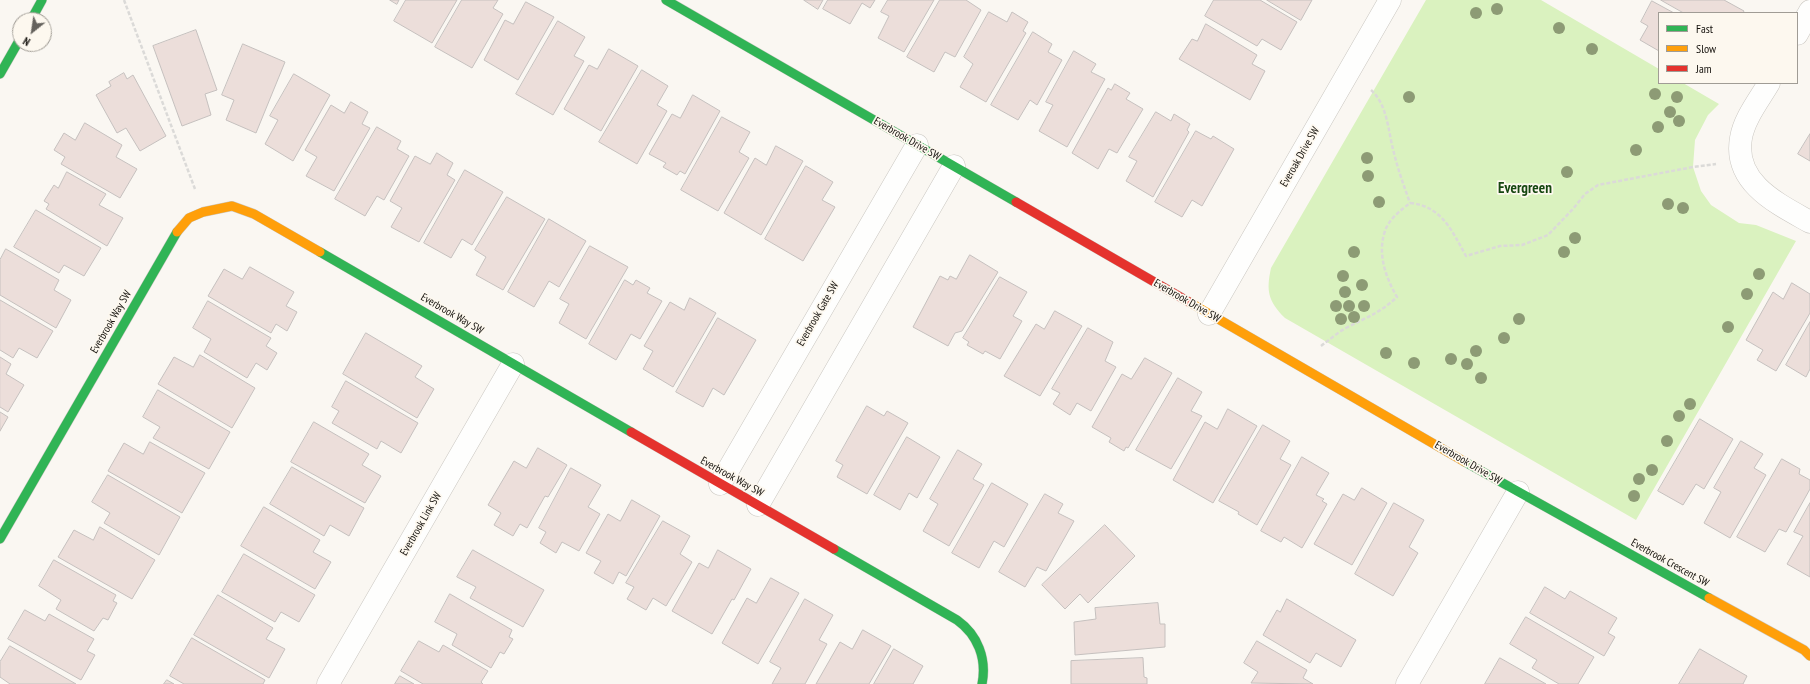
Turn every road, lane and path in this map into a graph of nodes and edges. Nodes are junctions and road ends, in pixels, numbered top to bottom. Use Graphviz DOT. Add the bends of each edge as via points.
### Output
graph roads {
  1 [pos="42,0"];
  2 [pos="124,0"];
  3 [pos="666,0"];
  4 [pos="1390,0"];
  5 [pos="1810,11"];
  6 [pos="35,12"];
  7 [pos="1798,32"];
  8 [pos="13,52"];
  9 [pos="0,74"];
  10 [pos="1768,84"];
  11 [pos="1371,90"];
  12 [pos="917,145"];
  13 [pos="1742,162"];
  14 [pos="954,166"];
  15 [pos="1410,203"];
  16 [pos="203,212"];
  17 [pos="1810,222"];
  18 [pos="1209,314"];
  19 [pos="1321,346"];
  20 [pos="513,364"];
  21 [pos="720,484"];
  22 [pos="1518,492"];
  23 [pos="758,505"];
  24 [pos="0,539"];
  25 [pos="1810,656"];
  26 [pos="328,684"];
  27 [pos="982,684"];
  28 [pos="1407,684"];
  1 -- 6 [label="street"];
  2 -- 16 [label="path"];
  3 -- 12 [label="street, Everbrook Drive SW"];
  4 -- 18 [label="street, Everoak Drive SW"];
  5 -- 7 [label="street"];
  8 -- 9 [label="street"];
  10 -- 13 [label="street" via="1746,122 1741,137"];
  11 -- 15 [label="path" via="1382,104 1394,154"];
  12 -- 14 [label="street, Everbrook Drive SW"];
  12 -- 21 [label="street, Everbrook Gate SW"];
  13 -- 15 [label="path" via="1694,167 1598,185 1585,194 1548,235 1522,245 1500,246 1466,256 1441,216 1431,208"];
  13 -- 17 [label="street" via="1758,189 1768,198"];
  14 -- 18 [label="street, Everbrook Drive SW"];
  14 -- 23 [label="street"];
  15 -- 19 [label="path" via="1399,211 1385,230 1383,266 1397,297 1384,309 1329,338"];
  16 -- 20 [label="street, Everbrook Way SW" via="232,206 254,214"];
  16 -- 24 [label="street, Everbrook Way SW" via="189,218 179,228"];
  18 -- 22 [label="street, Everbrook Drive SW"];
  20 -- 21 [label="street, Everbrook Way SW"];
  20 -- 26 [label="street, Everbrook Link SW"];
  21 -- 23 [label="street, Everbrook Way SW"];
  22 -- 25 [label="street, Everbrook Crescent SW" via="1804,650"];
  22 -- 28 [label="street"];
  23 -- 27 [label="street, Everbrook Way SW" via="957,620 970,631 979,646 982,656"];
}
